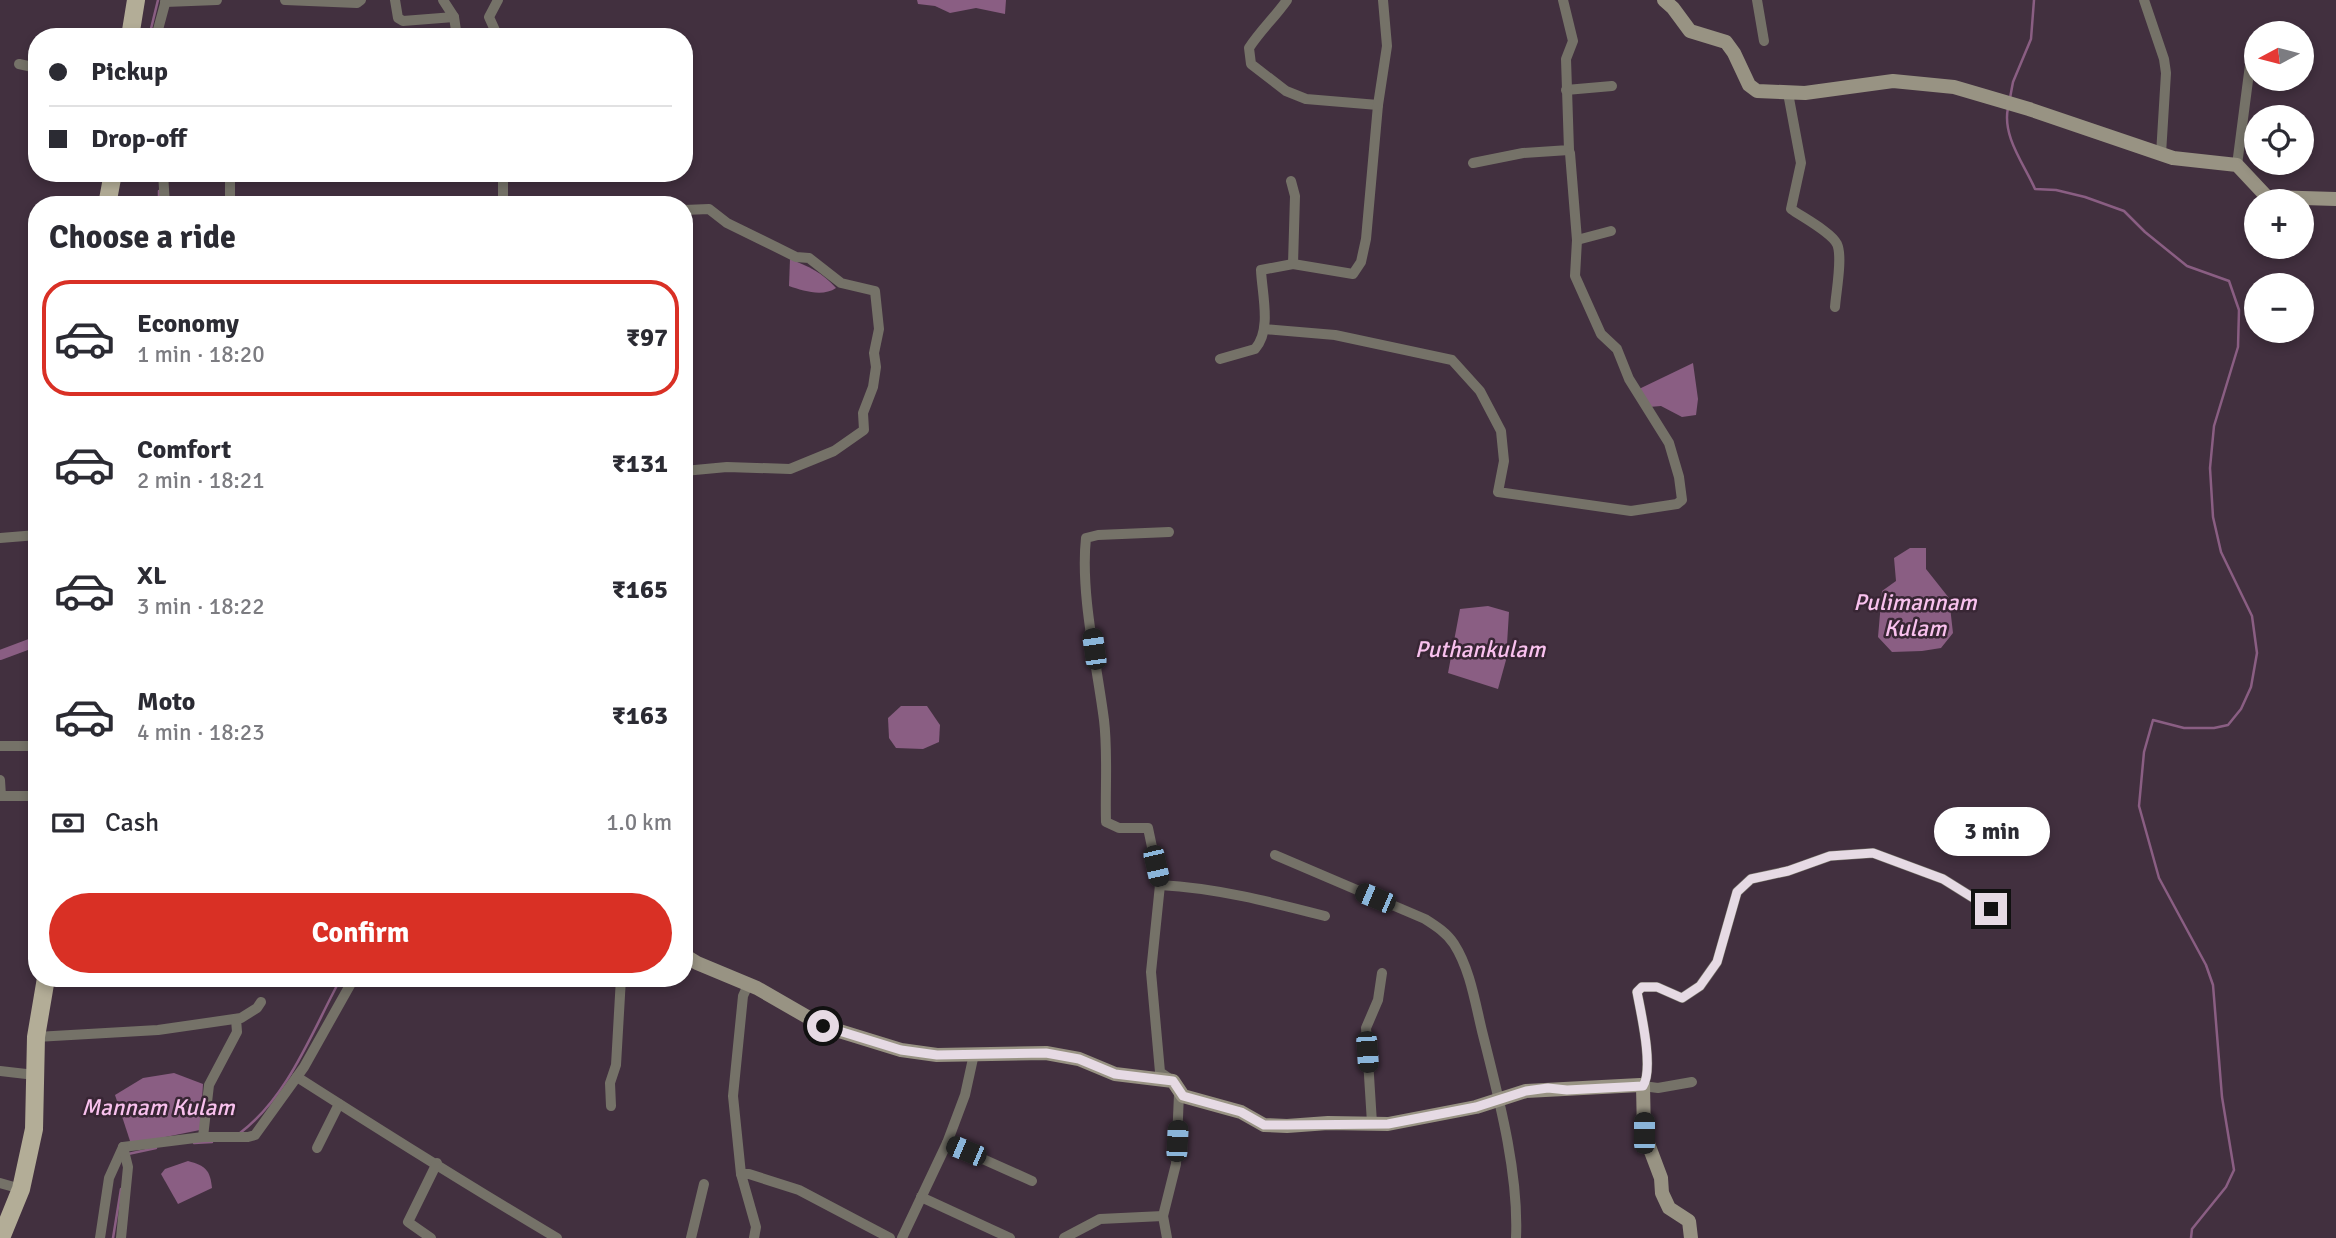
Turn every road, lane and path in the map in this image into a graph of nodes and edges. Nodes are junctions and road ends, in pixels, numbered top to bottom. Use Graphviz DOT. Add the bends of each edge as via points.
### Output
graph roads {
  1 [pos="136,0"];
  2 [pos="217,0"];
  3 [pos="285,0"];
  4 [pos="361,0"];
  5 [pos="395,0"];
  6 [pos="443,0"];
  7 [pos="498,0"];
  8 [pos="1287,0"];
  9 [pos="1383,0"];
  10 [pos="1563,0"];
  11 [pos="1664,0"];
  12 [pos="1756,0"];
  13 [pos="2144,0"];
  14 [pos="166,1"];
  15 [pos="454,17"];
  16 [pos="131,28"];
  17 [pos="158,28"];
  18 [pos="456,28"];
  19 [pos="494,28"];
  20 [pos="1764,41"];
  21 [pos="19,64"];
  22 [pos="28,66"];
  23 [pos="1612,86"];
  24 [pos="1566,90"];
  25 [pos="2245,91"];
  26 [pos="1788,93"];
  27 [pos="1378,106"];
  28 [pos="1570,153"];
  29 [pos="2161,154"];
  30 [pos="1473,163"];
  31 [pos="2236,165"];
  32 [pos="1291,181"];
  33 [pos="2336,199"];
  34 [pos="693,210"];
  35 [pos="1611,231"];
  36 [pos="1577,240"];
  37 [pos="1293,264"];
  38 [pos="1835,307"];
  39 [pos="1264,329"];
  40 [pos="1220,359"];
  41 [pos="693,470"];
  42 [pos="1170,532"];
  43 [pos="28,536"];
  44 [pos="0,538"];
  45 [pos="0,746"];
  46 [pos="28,746"];
  47 [pos="0,780"];
  48 [pos="0,796"];
  49 [pos="28,796"];
  50 [pos="1275,855"];
  51 [pos="1160,885"];
  52 [pos="1991,909"];
  53 [pos="1325,916"];
  54 [pos="693,961"];
  55 [pos="1382,973"];
  56 [pos="748,985"];
  57 [pos="44,987"];
  58 [pos="349,987"];
  59 [pos="620,987"];
  60 [pos="261,1002"];
  61 [pos="236,1019"];
  62 [pos="36,1037"];
  63 [pos="974,1054"];
  64 [pos="0,1072"];
  65 [pos="35,1075"];
  66 [pos="297,1077"];
  67 [pos="1173,1081"];
  68 [pos="1692,1082"];
  69 [pos="1643,1086"];
  70 [pos="1183,1096"];
  71 [pos="1499,1100"];
  72 [pos="339,1104"];
  73 [pos="611,1106"];
  74 [pos="1372,1124"];
  75 [pos="203,1137"];
  76 [pos="947,1143"];
  77 [pos="317,1148"];
  78 [pos="124,1152"];
  79 [pos="437,1163"];
  80 [pos="741,1174"];
  81 [pos="1032,1181"];
  82 [pos="0,1183"];
  83 [pos="704,1184"];
  84 [pos="21,1189"];
  85 [pos="921,1197"];
  86 [pos="1163,1216"];
  87 [pos="1,1238"];
  88 [pos="100,1238"];
  89 [pos="121,1238"];
  90 [pos="431,1238"];
  91 [pos="557,1238"];
  92 [pos="691,1238"];
  93 [pos="754,1238"];
  94 [pos="890,1238"];
  95 [pos="902,1238"];
  96 [pos="1010,1238"];
  97 [pos="1064,1238"];
  98 [pos="1167,1238"];
  99 [pos="1516,1238"];
  100 [pos="1691,1238"];
  1 -- 16 [label="main road"];
  2 -- 14 [label="street"];
  3 -- 4 [label="street"];
  5 -- 15 [label="street" via="398,18 403,21"];
  6 -- 15 [label="street"];
  7 -- 19 [label="street" via="489,17"];
  8 -- 27 [label="street" via="1249,48 1251,64 1286,91 1307,99"];
  9 -- 27 [label="street" via="1387,46"];
  10 -- 24 [label="street" via="1573,41 1566,59"];
  11 -- 26 [label="street" via="1690,31 1726,42 1749,85 1757,91"];
  12 -- 20 [label="street"];
  13 -- 29 [label="street" via="2166,73"];
  14 -- 17 [label="street"];
  15 -- 18 [label="street"];
  21 -- 22 [label="street"];
  23 -- 24 [label="street"];
  24 -- 30 [label="street" via="1569,150"];
  25 -- 31 [label="street"];
  26 -- 29 [label="street" via="1893,81 1954,87"];
  26 -- 38 [label="street" via="1801,163 1791,209 1837,244"];
  27 -- 37 [label="street" via="1361,262 1353,274"];
  28 -- 36 [label="street"];
  29 -- 31 [label="street"];
  31 -- 33 [label="street" via="2267,197"];
  32 -- 37 [label="street" via="1295,196"];
  34 -- 41 [label="street" via="709,209 744,232 796,257 809,258 841,283 875,291 880,329 873,387 863,413 864,430 855,437 834,451 790,468"];
  35 -- 36 [label="street"];
  36 -- 39 [label="street" via="1575,276 1601,334 1618,349 1629,379 1669,443 1679,477 1682,500 1677,504 1631,511 1498,492 1504,461 1501,431 1480,391 1452,360 1335,335"];
  37 -- 39 [label="street" via="1261,271"];
  39 -- 40 [label="street" via="1255,349"];
  42 -- 51 [label="street" via="1086,538 1084,555 1104,724 1106,822 1119,828 1148,828"];
  43 -- 44 [label="street"];
  45 -- 46 [label="street"];
  47 -- 48 [label="street"];
  48 -- 49 [label="street"];
  50 -- 71 [label="street" via="1442,930 1468,974"];
  51 -- 53 [label="street" via="1198,887"];
  51 -- 67 [label="street" via="1150,971 1160,1072"];
  52 -- 69 [label="street" via="1943,879 1873,853 1830,856 1751,879 1737,892 1717,962 1700,986 1682,998 1652,986 1637,992 1646,1042"];
  54 -- 56 [label="street"];
  55 -- 74 [label="street" via="1378,1000 1366,1028"];
  56 -- 63 [label="street" via="823,1026 901,1050"];
  56 -- 80 [label="street" via="733,1096"];
  57 -- 62 [label="main road"];
  58 -- 66 [label="street"];
  59 -- 73 [label="street"];
  60 -- 61 [label="street"];
  61 -- 62 [label="street" via="158,1030"];
  61 -- 75 [label="street" via="237,1032 209,1086"];
  62 -- 65 [label="main road"];
  63 -- 67 [label="street" via="1046,1053 1079,1059 1115,1074"];
  63 -- 76 [label="street"];
  64 -- 65 [label="street"];
  65 -- 84 [label="main road" via="34,1129"];
  66 -- 72 [label="street"];
  66 -- 75 [label="street" via="255,1135"];
  67 -- 70 [label="street"];
  68 -- 69 [label="street"];
  69 -- 71 [label="street" via="1548,1088"];
  69 -- 100 [label="street" via="1644,1133 1662,1193 1669,1208 1689,1221"];
  70 -- 74 [label="street" via="1241,1112 1264,1125"];
  70 -- 86 [label="street" via="1179,1094 1176,1164"];
  71 -- 74 [label="street"];
  71 -- 99 [label="street" via="1517,1210"];
  72 -- 77 [label="street"];
  72 -- 79 [label="street"];
  75 -- 78 [label="street"];
  76 -- 81 [label="street"];
  76 -- 85 [label="street"];
  78 -- 88 [label="street" via="109,1178"];
  78 -- 89 [label="street" via="128,1167"];
  79 -- 90 [label="street" via="408,1222"];
  79 -- 91 [label="street"];
  80 -- 93 [label="street" via="756,1227"];
  80 -- 94 [label="street" via="799,1190"];
  82 -- 84 [label="street"];
  83 -- 92 [label="street"];
  84 -- 87 [label="main road"];
  85 -- 95 [label="street"];
  85 -- 96 [label="street"];
  86 -- 97 [label="street" via="1100,1219"];
  86 -- 98 [label="street"];
}
